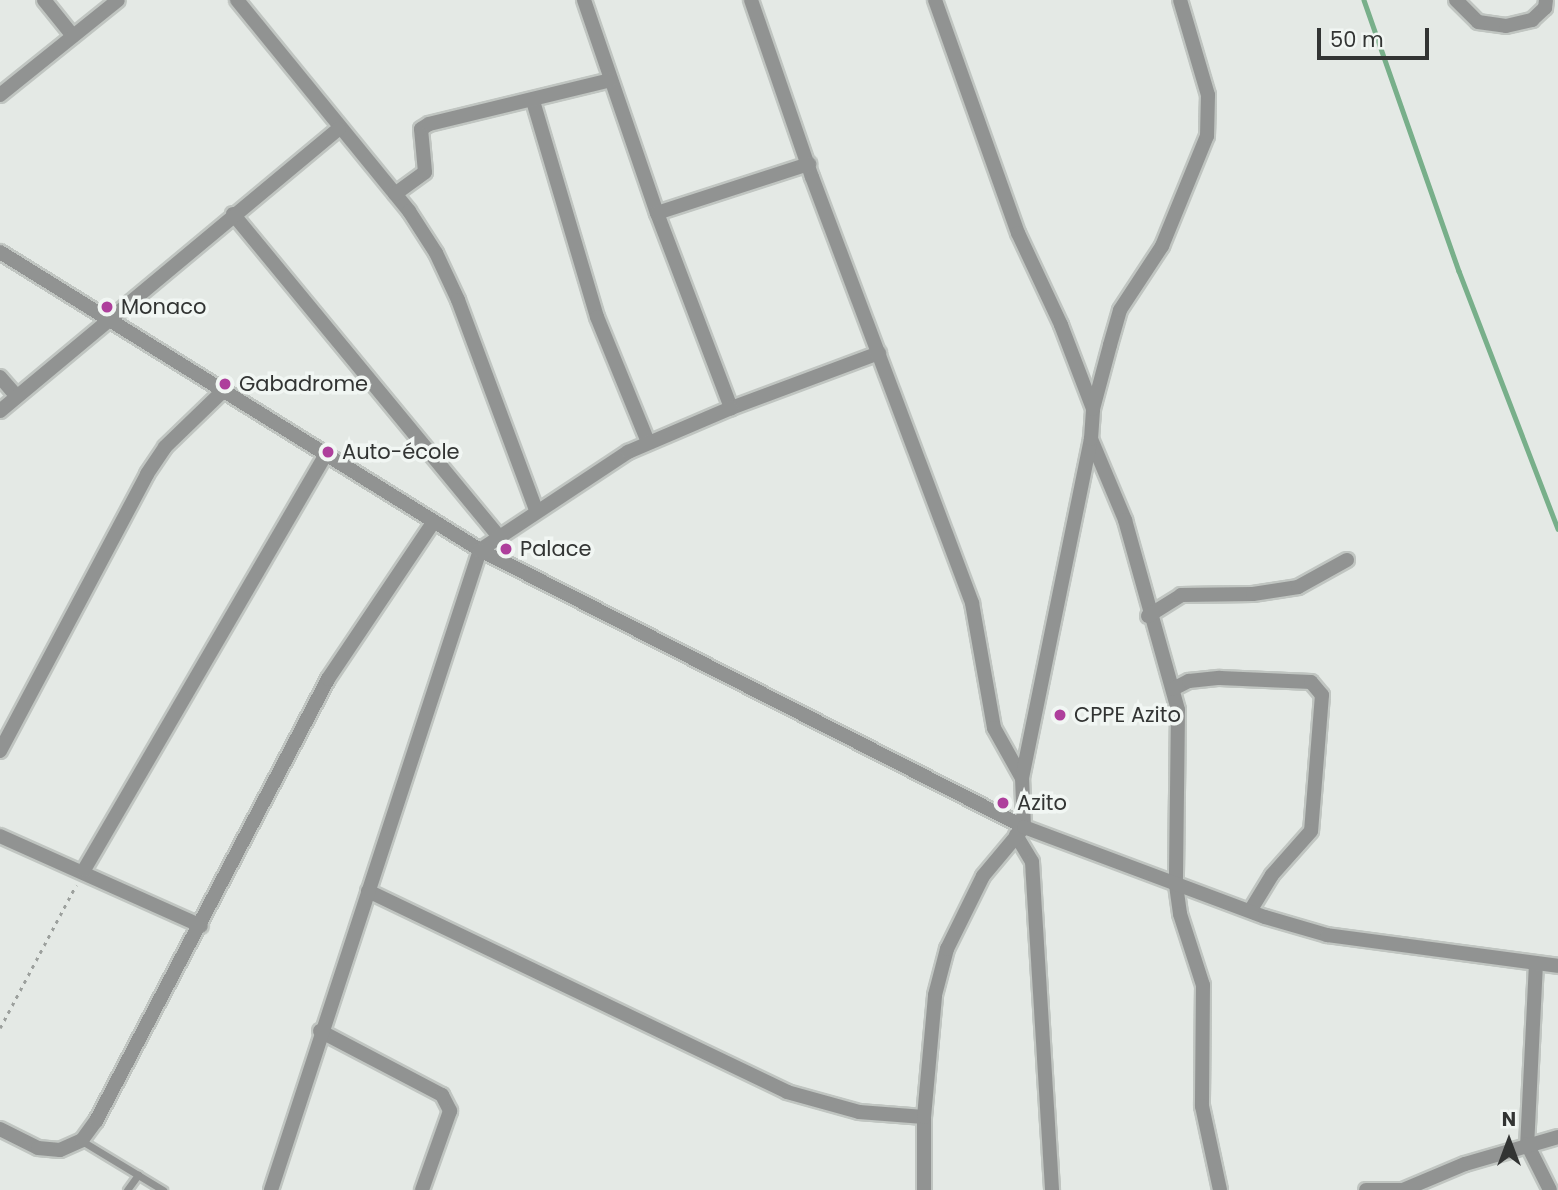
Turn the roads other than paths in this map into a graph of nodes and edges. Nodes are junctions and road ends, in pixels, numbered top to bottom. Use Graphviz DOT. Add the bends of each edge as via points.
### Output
graph roads {
  1 [pos="44,0"];
  2 [pos="118,0"];
  3 [pos="237,0"];
  4 [pos="584,0"];
  5 [pos="751,0"];
  6 [pos="935,0"];
  7 [pos="1180,0"];
  8 [pos="1457,0"];
  9 [pos="1546,0"];
  10 [pos="73,36"];
  11 [pos="611,80"];
  12 [pos="0,95"];
  13 [pos="533,101"];
  14 [pos="340,130"];
  15 [pos="809,164"];
  16 [pos="395,194"];
  17 [pos="657,213"];
  18 [pos="233,214"];
  19 [pos="0,252"];
  20 [pos="106,321"];
  21 [pos="879,353"];
  22 [pos="0,377"];
  23 [pos="223,391"];
  24 [pos="15,394"];
  25 [pos="731,408"];
  26 [pos="1093,409"];
  27 [pos="0,411"];
  28 [pos="1091,439"];
  29 [pos="648,442"];
  30 [pos="324,457"];
  31 [pos="536,510"];
  32 [pos="433,523"];
  33 [pos="499,537"];
  34 [pos="480,550"];
  35 [pos="1347,561"];
  36 [pos="1148,616"];
  37 [pos="1173,690"];
  38 [pos="0,751"];
  39 [pos="1023,778"];
  40 [pos="1020,831"];
  41 [pos="0,836"];
  42 [pos="84,870"];
  43 [pos="1176,885"];
  44 [pos="368,891"];
  45 [pos="1250,911"];
  46 [pos="201,926"];
  47 [pos="1536,963"];
  48 [pos="1558,966"];
  49 [pos="320,1031"];
  50 [pos="924,1116"];
  51 [pos="0,1129"];
  52 [pos="1558,1137"];
  53 [pos="82,1140"];
  54 [pos="1527,1144"];
  55 [pos="138,1175"];
  56 [pos="127,1190"];
  57 [pos="163,1190"];
  58 [pos="271,1190"];
  59 [pos="422,1190"];
  60 [pos="924,1190"];
  61 [pos="1052,1190"];
  62 [pos="1220,1190"];
  63 [pos="1366,1190"];
  64 [pos="1550,1190"];
  1 -- 10 [label="street"];
  2 -- 10 [label="street"];
  3 -- 14 [label="street" via="294,65"];
  4 -- 11 [label="street"];
  5 -- 15 [label="street"];
  6 -- 26 [label="street" via="1018,233"];
  7 -- 26 [label="street" via="1208,95 1207,136 1162,246 1120,310"];
  8 -- 9 [label="street" via="1478,22 1506,26 1532,20 1545,8"];
  10 -- 12 [label="street"];
  11 -- 13 [label="street"];
  11 -- 17 [label="street"];
  13 -- 16 [label="street" via="421,129 425,172"];
  13 -- 29 [label="street" via="597,317"];
  14 -- 16 [label="street"];
  14 -- 18 [label="street"];
  15 -- 17 [label="street"];
  15 -- 21 [label="street"];
  16 -- 31 [label="street" via="436,253 458,300"];
  17 -- 25 [label="street"];
  18 -- 20 [label="street"];
  18 -- 33 [label="street"];
  19 -- 20 [label="street"];
  20 -- 23 [label="street"];
  20 -- 24 [label="street"];
  21 -- 25 [label="street"];
  21 -- 39 [label="street" via="972,603 993,728"];
  22 -- 24 [label="street"];
  23 -- 30 [label="street"];
  23 -- 38 [label="street" via="165,447 148,474"];
  24 -- 27 [label="street"];
  25 -- 29 [label="street"];
  26 -- 28 [label="street"];
  28 -- 36 [label="street" via="1125,520"];
  28 -- 39 [label="street"];
  29 -- 31 [label="street"];
  30 -- 32 [label="street"];
  30 -- 42 [label="street"];
  31 -- 33 [label="street"];
  32 -- 34 [label="street"];
  32 -- 46 [label="street" via="328,679"];
  33 -- 34 [label="street"];
  34 -- 40 [label="street"];
  34 -- 44 [label="street"];
  35 -- 36 [label="street" via="1298,587 1253,594 1181,595"];
  36 -- 37 [label="street"];
  37 -- 43 [label="street" via="1178,737"];
  37 -- 45 [label="street" via="1203,678 1319,686 1316,810 1311,831 1272,875"];
  39 -- 40 [label="street"];
  40 -- 43 [label="street"];
  40 -- 50 [label="street" via="983,876 947,949 935,995"];
  40 -- 61 [label="street" via="1032,862"];
  41 -- 42 [label="street"];
  42 -- 46 [label="street"];
  43 -- 45 [label="street"];
  43 -- 62 [label="street" via="1180,915 1203,985 1202,1105"];
  44 -- 49 [label="street"];
  44 -- 50 [label="street" via="787,1092 859,1112"];
  45 -- 47 [label="street" via="1350,939"];
  46 -- 53 [label="street"];
  47 -- 48 [label="street"];
  47 -- 54 [label="street"];
  49 -- 58 [label="street"];
  49 -- 59 [label="street" via="442,1095 450,1111"];
  50 -- 60 [label="street"];
  51 -- 53 [label="street" via="38,1148 60,1150"];
  52 -- 54 [label="street"];
  53 -- 55 [label="lane"];
  54 -- 63 [label="street" via="1403,1190"];
  54 -- 64 [label="street"];
  55 -- 56 [label="lane"];
  55 -- 57 [label="lane"];
}
